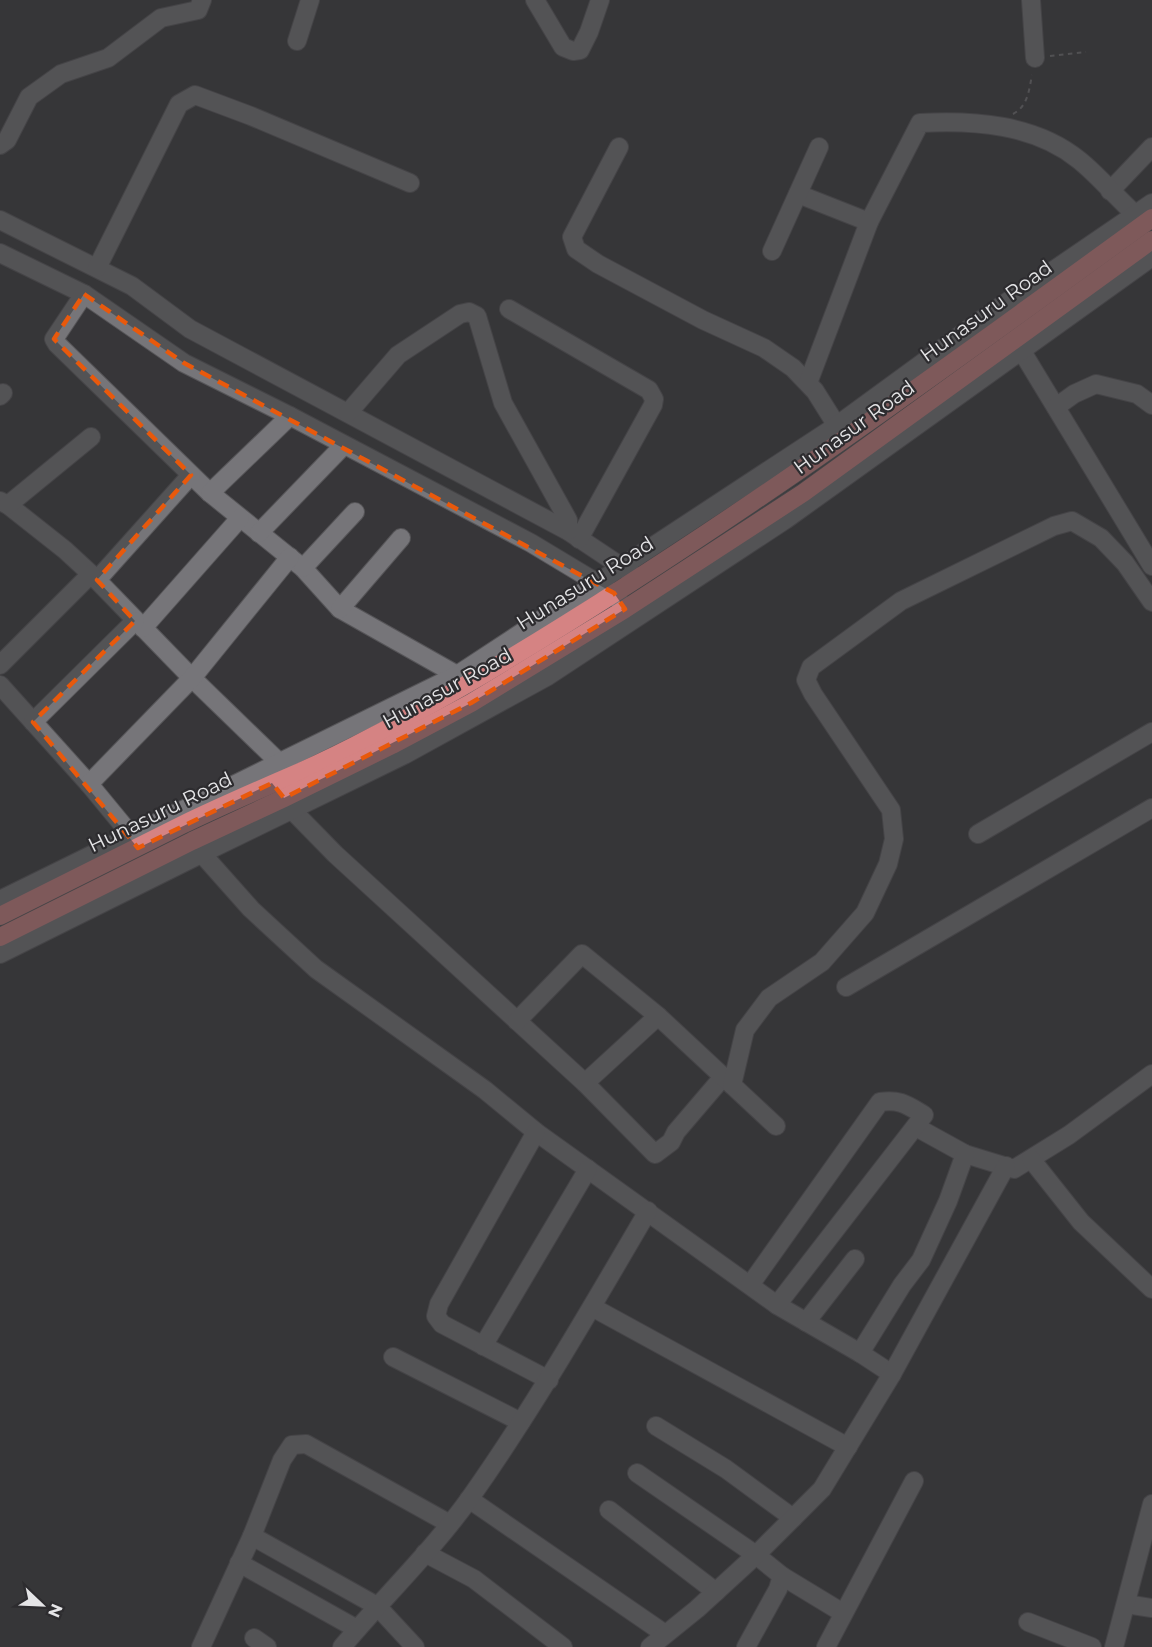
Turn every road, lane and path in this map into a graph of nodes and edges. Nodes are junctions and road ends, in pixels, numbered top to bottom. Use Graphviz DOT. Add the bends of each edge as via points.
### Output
graph roads {
  1 [pos="202,0"];
  2 [pos="310,0"];
  3 [pos="535,0"];
  4 [pos="600,0"];
  5 [pos="1031,0"];
  6 [pos="297,41"];
  7 [pos="1086,52"];
  8 [pos="1035,58"];
  9 [pos="992,125"];
  10 [pos="0,145"];
  11 [pos="619,147"];
  12 [pos="819,147"];
  13 [pos="1152,147"];
  14 [pos="410,183"];
  15 [pos="1110,191"];
  16 [pos="798,194"];
  17 [pos="1152,203"];
  18 [pos="1144,216"];
  19 [pos="0,220"];
  20 [pos="868,222"];
  21 [pos="1152,240"];
  22 [pos="772,250"];
  23 [pos="0,253"];
  24 [pos="1152,256"];
  25 [pos="97,268"];
  26 [pos="84,294"];
  27 [pos="509,309"];
  28 [pos="1018,344"];
  29 [pos="808,383"];
  30 [pos="1152,405"];
  31 [pos="1056,406"];
  32 [pos="348,413"];
  33 [pos="290,416"];
  34 [pos="841,432"];
  35 [pos="91,437"];
  36 [pos="344,445"];
  37 [pos="191,475"];
  38 [pos="210,493"];
  39 [pos="4,503"];
  40 [pos="355,512"];
  41 [pos="240,518"];
  42 [pos="259,533"];
  43 [pos="573,535"];
  44 [pos="401,538"];
  45 [pos="296,563"];
  46 [pos="1152,566"];
  47 [pos="631,572"];
  48 [pos="94,577"];
  49 [pos="598,582"];
  50 [pos="614,593"];
  51 [pos="644,596"];
  52 [pos="1152,602"];
  53 [pos="340,609"];
  54 [pos="625,609"];
  55 [pos="139,625"];
  56 [pos="0,665"];
  57 [pos="192,678"];
  58 [pos="459,681"];
  59 [pos="0,686"];
  60 [pos="33,722"];
  61 [pos="1152,732"];
  62 [pos="279,763"];
  63 [pos="293,775"];
  64 [pos="272,783"];
  65 [pos="89,784"];
  66 [pos="288,804"];
  67 [pos="1152,808"];
  68 [pos="978,834"];
  69 [pos="135,842"];
  70 [pos="196,847"];
  71 [pos="0,900"];
  72 [pos="0,916"];
  73 [pos="0,937"];
  74 [pos="0,954"];
  75 [pos="846,987"];
  76 [pos="658,1016"];
  77 [pos="517,1021"];
  78 [pos="1152,1074"];
  79 [pos="728,1081"];
  80 [pos="585,1083"];
  81 [pos="776,1126"];
  82 [pos="916,1127"];
  83 [pos="537,1132"];
  84 [pos="965,1154"];
  85 [pos="1031,1159"];
  86 [pos="1006,1166"];
  87 [pos="588,1169"];
  88 [pos="648,1211"];
  89 [pos="855,1259"];
  90 [pos="750,1286"];
  91 [pos="1152,1289"];
  92 [pos="777,1305"];
  93 [pos="592,1307"];
  94 [pos="806,1322"];
  95 [pos="483,1346"];
  96 [pos="860,1353"];
  97 [pos="393,1357"];
  98 [pos="892,1374"];
  99 [pos="549,1380"];
  100 [pos="520,1422"];
  101 [pos="656,1426"];
  102 [pos="848,1447"];
  103 [pos="637,1473"];
  104 [pos="914,1481"];
  105 [pos="469,1499"];
  106 [pos="1152,1504"];
  107 [pos="609,1510"];
  108 [pos="793,1518"];
  109 [pos="450,1524"];
  110 [pos="252,1536"];
  111 [pos="425,1553"];
  112 [pos="756,1555"];
  113 [pos="239,1563"];
  114 [pos="782,1576"];
  115 [pos="716,1592"];
  116 [pos="1126,1604"];
  117 [pos="377,1606"];
  118 [pos="1152,1608"];
  119 [pos="843,1613"];
  120 [pos="1028,1622"];
  121 [pos="357,1629"];
  122 [pos="665,1635"];
  123 [pos="201,1647"];
  124 [pos="342,1647"];
  125 [pos="415,1647"];
  126 [pos="563,1647"];
  127 [pos="650,1647"];
  128 [pos="746,1647"];
  129 [pos="826,1647"];
  130 [pos="1092,1647"];
  131 [pos="1114,1647"];
  1 -- 10 [label="street" via="198,10 161,18 108,58 61,74 29,97 7,141"];
  2 -- 6 [label="street"];
  3 -- 4 [label="street" via="563,47 573,51 580,50"];
  5 -- 8 [label="street"];
  7 -- 8 [label="path"];
  8 -- 9 [label="path" via="1028,97 1019,110"];
  9 -- 15 [label="street" via="1036,135 1078,159"];
  9 -- 20 [label="street" via="920,123"];
  11 -- 29 [label="street" via="572,237 576,249 703,320 764,348 794,368"];
  12 -- 16 [label="street"];
  13 -- 15 [label="street"];
  14 -- 25 [label="street" via="195,95 179,104"];
  15 -- 18 [label="street"];
  16 -- 20 [label="street"];
  16 -- 22 [label="street"];
  17 -- 18 [label="street"];
  18 -- 34 [label="highway, Hunasuru Road"];
  19 -- 25 [label="street"];
  20 -- 29 [label="street"];
  21 -- 28 [label="highway, Hunasur Road"];
  23 -- 26 [label="street"];
  24 -- 28 [label="street"];
  25 -- 32 [label="street" via="132,286 190,328"];
  26 -- 33 [label="street" via="184,363"];
  26 -- 37 [label="street" via="54,339"];
  27 -- 43 [label="street" via="649,390 654,399"];
  28 -- 31 [label="street"];
  28 -- 51 [label="highway, Hunasur Road" via="803,493"];
  28 -- 66 [label="street" via="785,519 548,676 404,755"];
  29 -- 34 [label="street"];
  30 -- 31 [label="street" via="1137,394 1096,384"];
  31 -- 46 [label="street"];
  32 -- 43 [label="street"];
  32 -- 43 [label="street" via="398,355 460,314 469,312 477,316 503,403 568,519"];
  33 -- 36 [label="street"];
  33 -- 38 [label="street"];
  34 -- 47 [label="highway, Hunasuru Road"];
  35 -- 39 [label="street"];
  36 -- 42 [label="street"];
  36 -- 49 [label="street"];
  37 -- 38 [label="street"];
  37 -- 48 [label="street"];
  38 -- 41 [label="street"];
  39 -- 48 [label="street"];
  40 -- 45 [label="street"];
  41 -- 42 [label="street"];
  41 -- 55 [label="street"];
  42 -- 45 [label="street"];
  43 -- 47 [label="street"];
  44 -- 53 [label="street"];
  45 -- 53 [label="street"];
  45 -- 57 [label="street"];
  47 -- 49 [label="street"];
  47 -- 50 [label="highway, Hunasuru Road"];
  47 -- 51 [label="street"];
  48 -- 55 [label="street"];
  48 -- 56 [label="street"];
  49 -- 50 [label="street"];
  49 -- 58 [label="street"];
  50 -- 54 [label="street"];
  50 -- 58 [label="highway, Hunasuru Road"];
  51 -- 54 [label="highway, Hunasur Road"];
  52 -- 79 [label="street" via="1125,563 1101,538 1072,521 1054,526 901,601 811,667 806,680 891,810 894,839 888,864 865,913 822,962 769,998 745,1030"];
  53 -- 58 [label="street"];
  54 -- 66 [label="highway, Hunasur Road" via="471,703"];
  55 -- 57 [label="street"];
  55 -- 60 [label="street"];
  57 -- 62 [label="street"];
  57 -- 65 [label="street"];
  58 -- 62 [label="street"];
  58 -- 63 [label="highway, Hunasuru Road" via="385,729"];
  59 -- 60 [label="street"];
  60 -- 65 [label="street"];
  61 -- 68 [label="street"];
  62 -- 63 [label="street"];
  62 -- 69 [label="street"];
  63 -- 64 [label="highway, Hunasuru Road"];
  64 -- 66 [label="street"];
  64 -- 69 [label="highway, Hunasuru Road"];
  65 -- 69 [label="street"];
  66 -- 70 [label="highway, Hunasur Road"];
  66 -- 77 [label="street" via="335,854"];
  67 -- 75 [label="street"];
  69 -- 71 [label="street"];
  69 -- 72 [label="highway, Hunasuru Road"];
  70 -- 73 [label="highway, Hunasur Road"];
  70 -- 74 [label="street"];
  70 -- 83 [label="street" via="251,909 316,969 486,1090"];
  76 -- 77 [label="street" via="582,954"];
  76 -- 79 [label="street"];
  76 -- 80 [label="street"];
  77 -- 80 [label="street"];
  78 -- 85 [label="street"];
  79 -- 80 [label="street" via="655,1154"];
  79 -- 81 [label="street"];
  82 -- 84 [label="street"];
  82 -- 90 [label="street" via="924,1115 905,1103 880,1101"];
  82 -- 92 [label="street"];
  83 -- 87 [label="street"];
  83 -- 95 [label="street" via="438,1304 436,1316 442,1324"];
  84 -- 86 [label="street"];
  84 -- 96 [label="street" via="921,1260"];
  85 -- 86 [label="street" via="1014,1169"];
  85 -- 91 [label="street" via="1081,1222"];
  86 -- 98 [label="street"];
  87 -- 88 [label="street"];
  87 -- 95 [label="street"];
  88 -- 90 [label="street"];
  88 -- 93 [label="street"];
  89 -- 94 [label="street"];
  90 -- 92 [label="street"];
  92 -- 94 [label="street"];
  93 -- 99 [label="street"];
  93 -- 102 [label="street"];
  94 -- 96 [label="street"];
  95 -- 99 [label="street"];
  96 -- 98 [label="street"];
  97 -- 100 [label="street"];
  98 -- 102 [label="street"];
  99 -- 100 [label="street"];
  100 -- 105 [label="street"];
  101 -- 108 [label="street" via="726,1469"];
  102 -- 108 [label="street" via="822,1489"];
  103 -- 112 [label="street"];
  104 -- 119 [label="street"];
  105 -- 109 [label="street"];
  105 -- 122 [label="street"];
  106 -- 116 [label="street"];
  107 -- 115 [label="street"];
  108 -- 112 [label="street"];
  109 -- 110 [label="street" via="306,1444 292,1445 282,1460"];
  109 -- 111 [label="street"];
  110 -- 113 [label="street"];
  110 -- 117 [label="street"];
  111 -- 117 [label="street"];
  111 -- 126 [label="street" via="474,1580"];
  112 -- 114 [label="street"];
  112 -- 115 [label="street"];
  113 -- 121 [label="street"];
  113 -- 123 [label="street"];
  114 -- 119 [label="street"];
  114 -- 128 [label="street"];
  115 -- 122 [label="street"];
  116 -- 118 [label="street"];
  116 -- 131 [label="street"];
  117 -- 121 [label="street"];
  117 -- 125 [label="street"];
  119 -- 129 [label="street"];
  120 -- 130 [label="street"];
  121 -- 124 [label="street"];
  122 -- 127 [label="street"];
}
